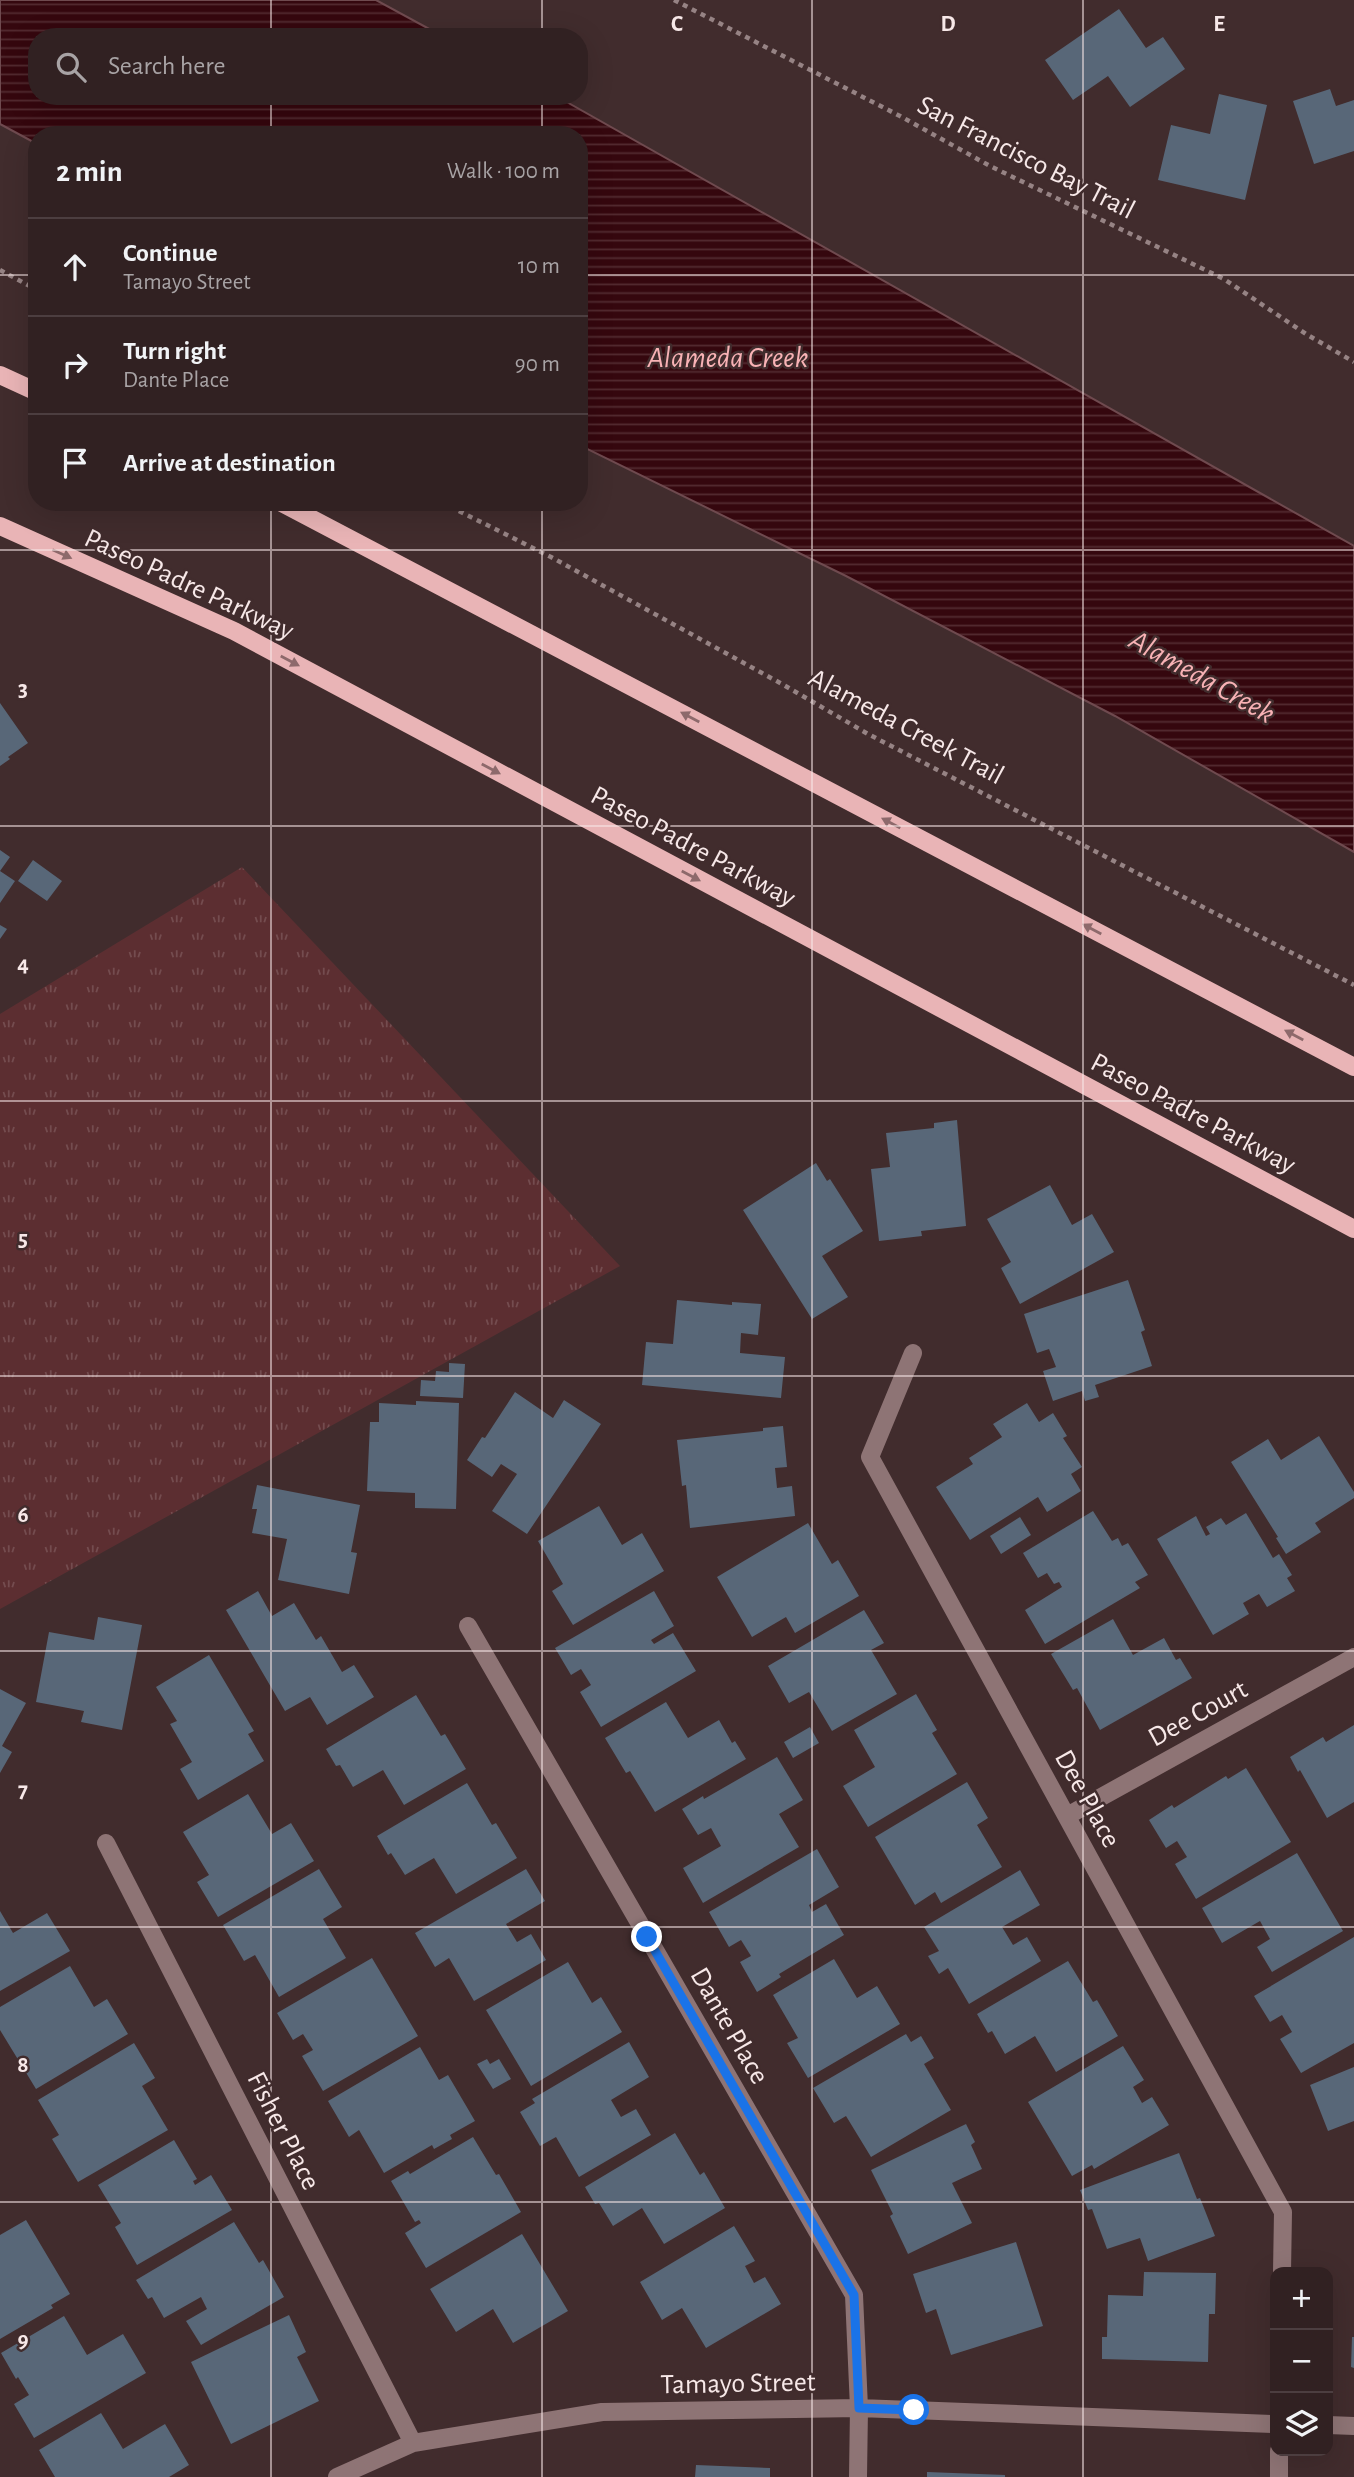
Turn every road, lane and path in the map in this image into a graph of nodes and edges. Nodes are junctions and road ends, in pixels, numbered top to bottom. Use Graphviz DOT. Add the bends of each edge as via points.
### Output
graph roads {
  1 [pos="674,0"];
  2 [pos="0,270"];
  3 [pos="28,285"];
  4 [pos="1354,362"];
  5 [pos="0,375"];
  6 [pos="28,388"];
  7 [pos="297,511"];
  8 [pos="459,511"];
  9 [pos="0,526"];
  10 [pos="1354,985"];
  11 [pos="1354,1067"];
  12 [pos="1354,1229"];
  13 [pos="913,1353"];
  14 [pos="468,1626"];
  15 [pos="1354,1657"];
  16 [pos="1067,1816"];
  17 [pos="106,1843"];
  18 [pos="1282,2267"];
  19 [pos="859,2408"];
  20 [pos="1270,2424"];
  21 [pos="1333,2425"];
  22 [pos="1354,2426"];
  23 [pos="413,2443"];
  24 [pos="1279,2456"];
  25 [pos="337,2477"];
  26 [pos="858,2477"];
  27 [pos="1279,2477"];
  1 -- 4 [label="path, San Francisco Bay Trail" via="1013,177 1223,279"];
  2 -- 3 [label="path"];
  5 -- 6 [label="main road"];
  11 -- 7 [label="main road, one-way"];
  8 -- 10 [label="path, Alameda Creek Trail" via="551,557 868,734"];
  9 -- 12 [label="main road, Paseo Padre Parkway, one-way" via="234,632"];
  13 -- 16 [label="street, Dee Place" via="870,1457"];
  14 -- 19 [label="street, Dante Place" via="854,2295"];
  15 -- 16 [label="street, Dee Court"];
  16 -- 18 [label="street, Dee Place" via="1283,2212"];
  17 -- 23 [label="street, Fisher Place"];
  19 -- 20 [label="street, Tamayo Street"];
  19 -- 23 [label="street, Tamayo Street" via="602,2412"];
  19 -- 26 [label="street, Dante Place"];
  21 -- 22 [label="street"];
  23 -- 25 [label="street, Tamayo Street"];
  24 -- 27 [label="street"];
}
